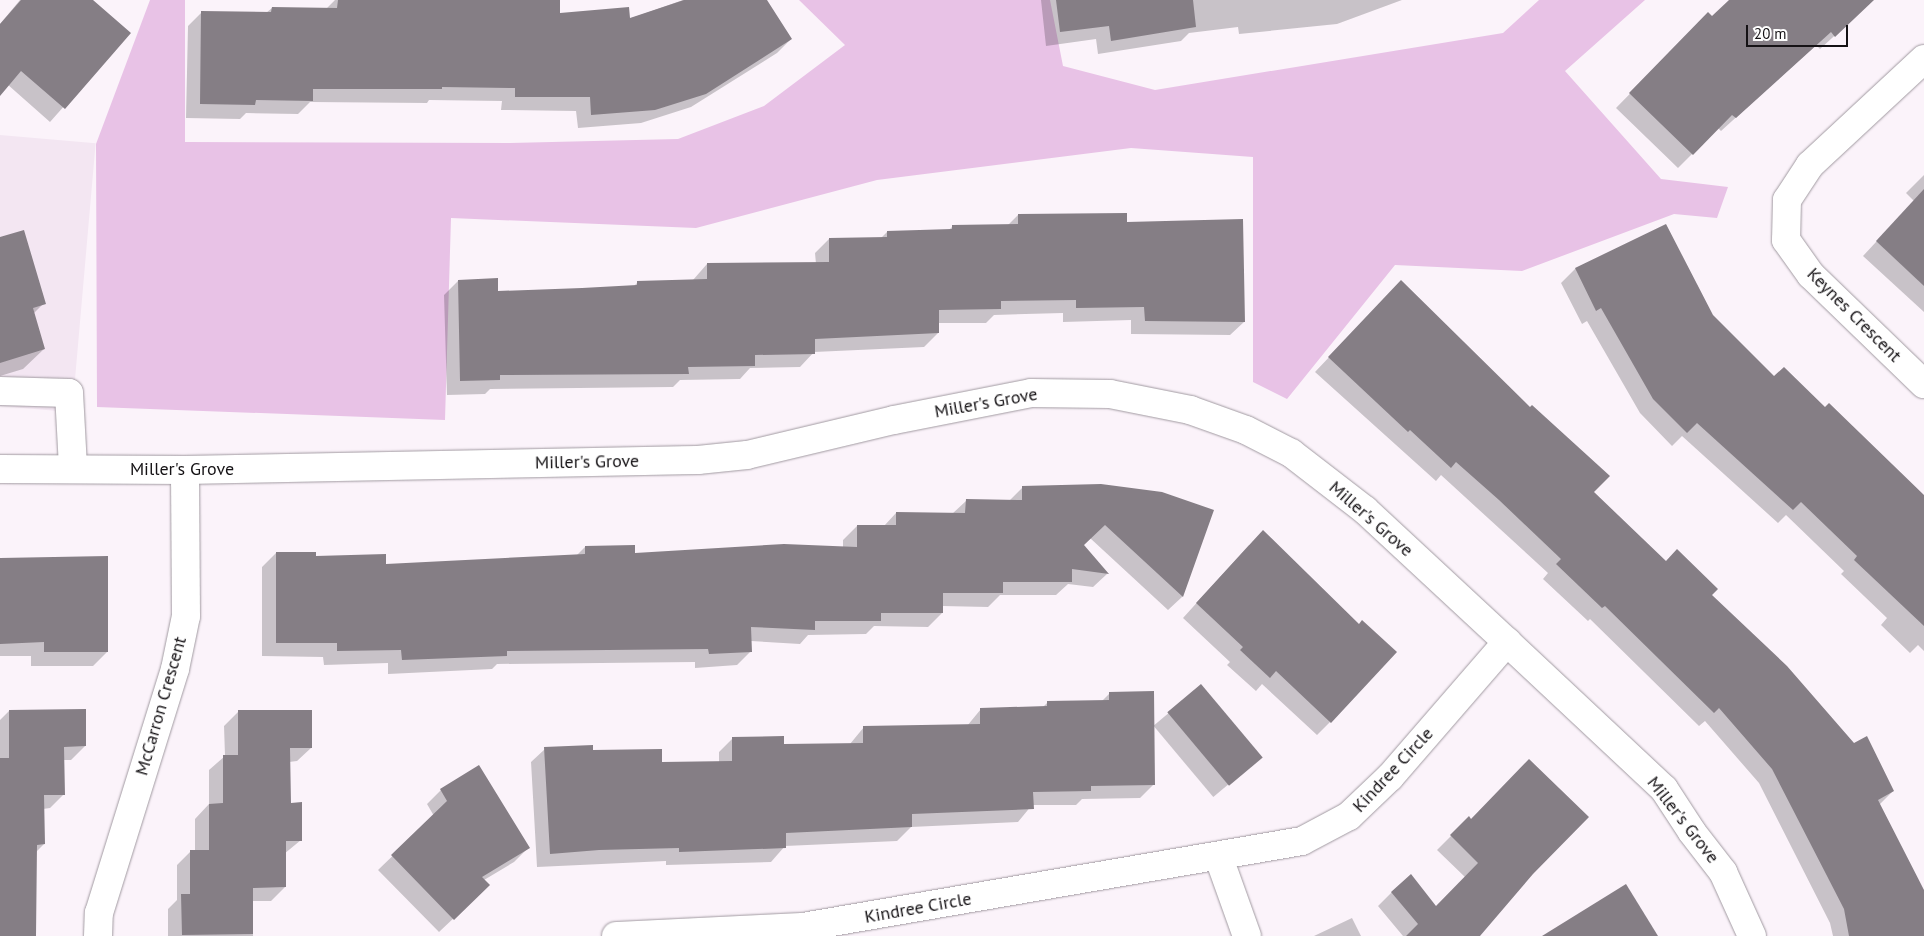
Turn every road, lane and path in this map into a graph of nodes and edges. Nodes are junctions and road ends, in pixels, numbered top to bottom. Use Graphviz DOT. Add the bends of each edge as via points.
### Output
graph roads {
  1 [pos="1924,59"];
  2 [pos="1924,384"];
  3 [pos="0,391"];
  4 [pos="73,468"];
  5 [pos="0,469"];
  6 [pos="185,470"];
  7 [pos="1507,642"];
  8 [pos="1219,858"];
  9 [pos="98,936"];
  10 [pos="616,936"];
  11 [pos="1247,936"];
  12 [pos="1752,936"];
  1 -- 2 [label="street, Keynes Crescent" via="1810,165 1787,200 1786,240 1811,276"];
  3 -- 4 [label="street" via="70,393"];
  4 -- 5 [label="street, Miller's Grove"];
  4 -- 6 [label="street, Miller's Grove"];
  6 -- 7 [label="street, Miller's Grove" via="698,460 747,455 894,420 1031,393 1110,394 1190,410 1246,430 1290,453 1365,510"];
  6 -- 9 [label="street, McCarron Crescent" via="186,616 175,669 99,913"];
  7 -- 8 [label="street, Kindree Circle" via="1390,777 1349,816 1302,841"];
  7 -- 12 [label="street, Miller's Grove" via="1664,788 1723,872"];
  8 -- 10 [label="street, Kindree Circle" via="803,927"];
  8 -- 11 [label="street"];
}
